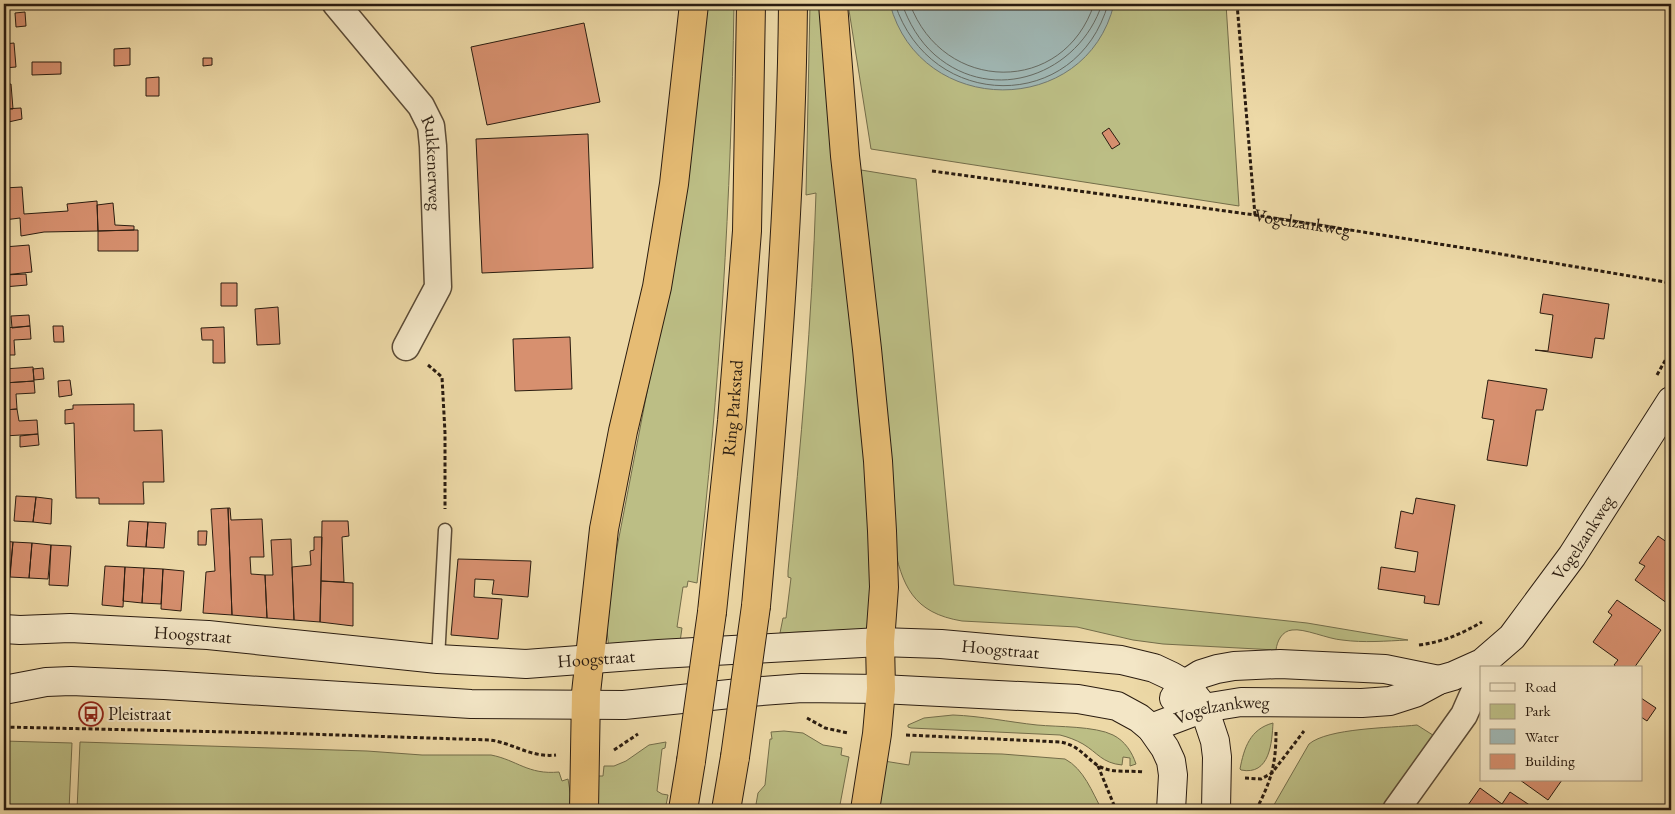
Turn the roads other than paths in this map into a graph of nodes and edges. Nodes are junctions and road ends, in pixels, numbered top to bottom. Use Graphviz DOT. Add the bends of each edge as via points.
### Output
graph roads {
  1 [pos="336,4"];
  2 [pos="694,4"];
  3 [pos="751,4"];
  4 [pos="793,4"];
  5 [pos="833,4"];
  6 [pos="406,347"];
  7 [pos="1662,392"];
  8 [pos="445,530"];
  9 [pos="4,629"];
  10 [pos="880,642"];
  11 [pos="438,659"];
  12 [pos="590,660"];
  13 [pos="1482,663"];
  14 [pos="1481,666"];
  15 [pos="1480,670"];
  16 [pos="1439,680"];
  17 [pos="1184,684"];
  18 [pos="881,689"];
  19 [pos="4,690"];
  20 [pos="585,704"];
  21 [pos="1204,708"];
  22 [pos="1152,728"];
  23 [pos="584,810"];
  24 [pos="683,810"];
  25 [pos="726,810"];
  26 [pos="865,810"];
  27 [pos="1171,810"];
  28 [pos="1216,810"];
  29 [pos="1396,810"];
  1 -- 6 [label="street, Rukkenerweg" via="421,106 431,126 438,287"];
  2 -- 12 [label="highway" via="674,184 657,287 604,529"];
  3 -- 24 [label="highway, Ring Parkstad, bridge" via="747,231 732,421 712,612"];
  4 -- 25 [label="highway, bridge" via="787,221 774,410 756,606"];
  5 -- 10 [label="highway" via="845,156 878,461 884,587"];
  7 -- 13 [label="main road, Vogelzankweg" via="1572,556 1512,637"];
  8 -- 11 [label="lane"];
  9 -- 11 [label="main road, Hoogstraat" via="70,628 208,635"];
  10 -- 12 [label="main road, Hoogstraat"];
  10 -- 17 [label="main road, Hoogstraat" via="941,644 1122,660 1154,668"];
  10 -- 18 [label="highway"];
  11 -- 12 [label="main road, Hoogstraat" via="526,664"];
  12 -- 20 [label="highway"];
  13 -- 14 [label="street"];
  13 -- 16 [label="main road, Vogelzankweg"];
  15 -- 29 [label="street" via="1464,715"];
  16 -- 17 [label="main road, Vogelzankweg" via="1385,669 1280,664 1217,669"];
  16 -- 21 [label="main road, Vogelzankweg" via="1416,693 1390,701 1241,702"];
  17 -- 21 [label="main road"];
  17 -- 22 [label="main road"];
  18 -- 20 [label="main road" via="802,688 624,704"];
  18 -- 22 [label="main road" via="1078,699 1117,706"];
  18 -- 26 [label="highway"];
  19 -- 20 [label="main road" via="71,681 471,704"];
  20 -- 23 [label="highway"];
  21 -- 22 [label="main road, Vogelzankweg"];
  21 -- 28 [label="main road" via="1215,741"];
  22 -- 27 [label="main road" via="1171,761"];
}
